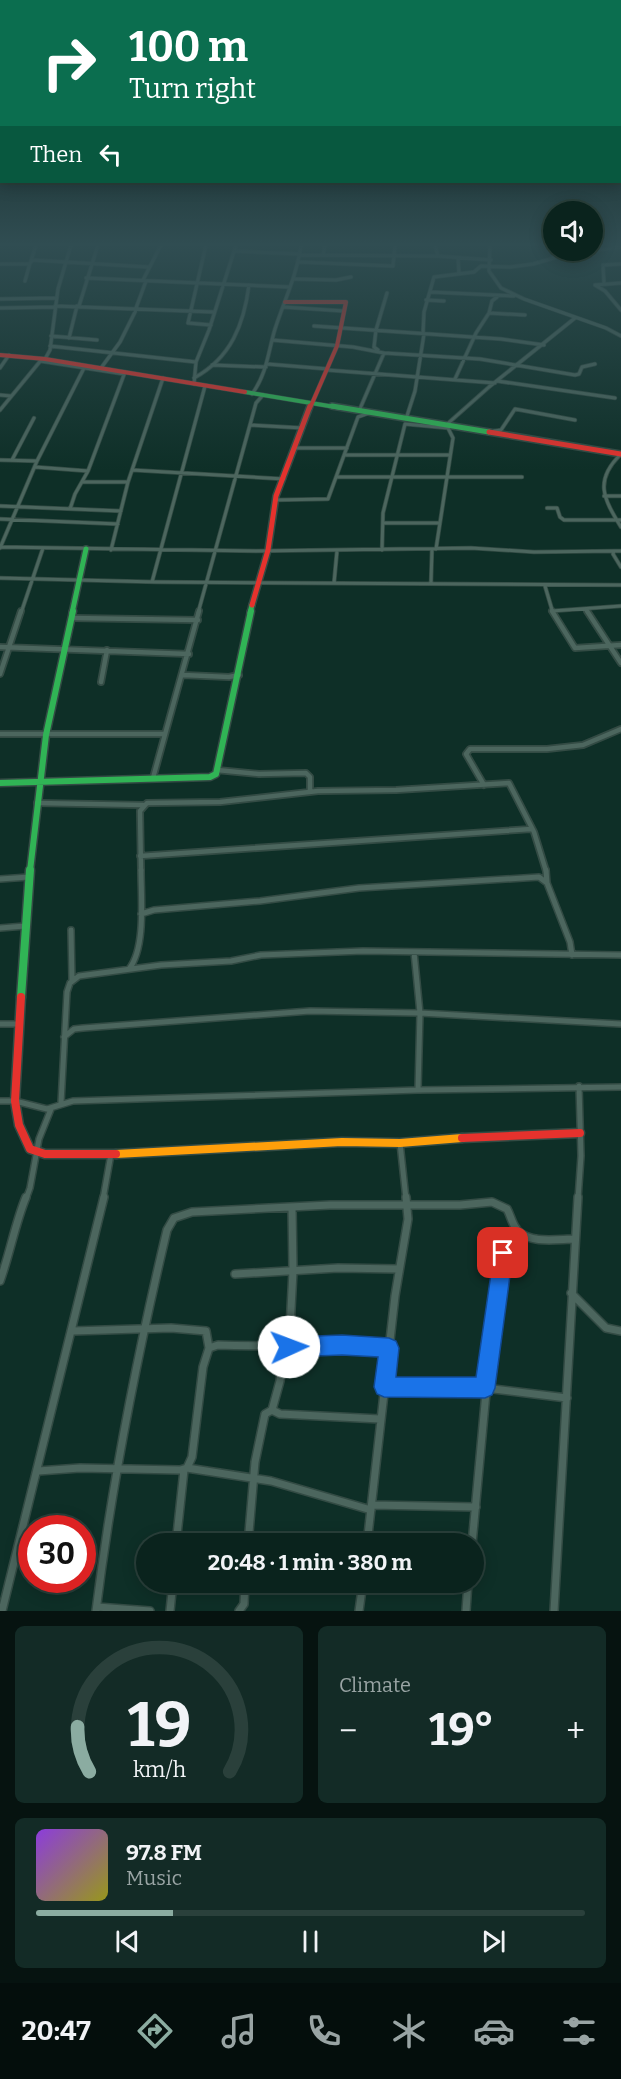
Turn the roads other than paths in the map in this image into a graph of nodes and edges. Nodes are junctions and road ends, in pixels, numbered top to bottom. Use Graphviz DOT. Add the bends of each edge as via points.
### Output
graph roads {
  1 [pos="53,320"];
  2 [pos="74,320"];
  3 [pos="130,320"];
  4 [pos="189,320"];
  5 [pos="212,320"];
  6 [pos="242,320"];
  7 [pos="279,320"];
  8 [pos="342,320"];
  9 [pos="379,320"];
  10 [pos="423,320"];
  11 [pos="485,320"];
  12 [pos="574,320"];
  13 [pos="582,320"];
  14 [pos="211,325"];
  15 [pos="314,326"];
  16 [pos="341,327"];
  17 [pos="376,330"];
  18 [pos="424,334"];
  19 [pos="51,336"];
  20 [pos="621,336"];
  21 [pos="475,337"];
  22 [pos="69,338"];
  23 [pos="97,340"];
  24 [pos="272,340"];
  25 [pos="544,345"];
  26 [pos="50,346"];
  27 [pos="337,346"];
  28 [pos="378,350"];
  29 [pos="113,352"];
  30 [pos="384,353"];
  31 [pos="420,354"];
  32 [pos="0,355"];
  33 [pos="9,355"];
  34 [pos="465,358"];
  35 [pos="42,360"];
  36 [pos="195,362"];
  37 [pos="595,364"];
  38 [pos="212,365"];
  39 [pos="267,366"];
  40 [pos="517,366"];
  41 [pos="0,368"];
  42 [pos="84,368"];
  43 [pos="101,368"];
  44 [pos="328,369"];
  45 [pos="124,373"];
  46 [pos="376,374"];
  47 [pos="418,376"];
  48 [pos="163,378"];
  49 [pos="455,379"];
  50 [pos="194,381"];
  51 [pos="496,382"];
  52 [pos="205,386"];
  53 [pos="252,394"];
  54 [pos="0,395"];
  55 [pos="263,395"];
  56 [pos="11,396"];
  57 [pos="615,398"];
  58 [pos="312,403"];
  59 [pos="0,410"];
  60 [pos="359,411"];
  61 [pos="369,413"];
  62 [pos="34,418"];
  63 [pos="406,419"];
  64 [pos="575,420"];
  65 [pos="251,425"];
  66 [pos="446,426"];
  67 [pos="303,428"];
  68 [pos="457,428"];
  69 [pos="296,448"];
  70 [pos="347,448"];
  71 [pos="344,455"];
  72 [pos="397,455"];
  73 [pos="450,455"];
  74 [pos="620,456"];
  75 [pos="0,460"];
  76 [pos="12,460"];
  77 [pos="37,461"];
  78 [pos="34,467"];
  79 [pos="132,470"];
  80 [pos="88,471"];
  81 [pos="180,473"];
  82 [pos="237,475"];
  83 [pos="336,477"];
  84 [pos="392,477"];
  85 [pos="447,477"];
  86 [pos="522,477"];
  87 [pos="284,479"];
  88 [pos="82,482"];
  89 [pos="128,482"];
  90 [pos="604,496"];
  91 [pos="621,496"];
  92 [pos="275,500"];
  93 [pos="0,506"];
  94 [pos="18,507"];
  95 [pos="547,508"];
  96 [pos="70,509"];
  97 [pos="121,511"];
  98 [pos="0,519"];
  99 [pos="12,520"];
  100 [pos="619,520"];
  101 [pos="383,523"];
  102 [pos="440,523"];
  103 [pos="118,524"];
  104 [pos="621,527"];
  105 [pos="0,548"];
  106 [pos="43,548"];
  107 [pos="86,549"];
  108 [pos="434,549"];
  109 [pos="111,550"];
  110 [pos="160,550"];
  111 [pos="217,550"];
  112 [pos="268,550"];
  113 [pos="382,550"];
  114 [pos="337,551"];
  115 [pos="614,551"];
  116 [pos="621,551"];
  117 [pos="621,567"];
  118 [pos="0,578"];
  119 [pos="33,580"];
  120 [pos="78,581"];
  121 [pos="152,582"];
  122 [pos="431,582"];
  123 [pos="207,583"];
  124 [pos="334,583"];
  125 [pos="259,584"];
  126 [pos="621,585"];
  127 [pos="545,586"];
  128 [pos="621,606"];
  129 [pos="585,609"];
  130 [pos="552,611"];
  131 [pos="72,618"];
  132 [pos="198,620"];
  133 [pos="621,645"];
  134 [pos="610,646"];
  135 [pos="0,647"];
  136 [pos="9,647"];
  137 [pos="64,648"];
  138 [pos="107,650"];
  139 [pos="189,654"];
  140 [pos="621,663"];
  141 [pos="0,674"];
  142 [pos="183,675"];
  143 [pos="239,675"];
  144 [pos="101,682"];
  145 [pos="621,729"];
  146 [pos="0,734"];
  147 [pos="164,734"];
  148 [pos="46,735"];
  149 [pos="217,770"];
  150 [pos="153,778"];
  151 [pos="40,782"];
  152 [pos="0,783"];
  153 [pos="484,785"];
  154 [pos="310,791"];
  155 [pos="37,803"];
  156 [pos="143,805"];
  157 [pos="531,829"];
  158 [pos="140,856"];
  159 [pos="29,877"];
  160 [pos="0,879"];
  161 [pos="547,882"];
  162 [pos="141,914"];
  163 [pos="25,926"];
  164 [pos="0,927"];
  165 [pos="71,930"];
  166 [pos="414,952"];
  167 [pos="572,955"];
  168 [pos="621,955"];
  169 [pos="127,971"];
  170 [pos="72,980"];
  171 [pos="420,1013"];
  172 [pos="0,1024"];
  173 [pos="19,1024"];
  174 [pos="621,1024"];
  175 [pos="64,1037"];
  176 [pos="579,1086"];
  177 [pos="621,1088"];
  178 [pos="418,1090"];
  179 [pos="0,1101"];
  180 [pos="15,1101"];
  181 [pos="61,1103"];
  182 [pos="51,1109"];
  183 [pos="580,1133"];
  184 [pos="400,1143"];
  185 [pos="38,1153"];
  186 [pos="111,1154"];
  187 [pos="407,1205"];
  188 [pos="292,1207"];
  189 [pos="516,1228"];
  190 [pos="575,1239"];
  191 [pos="399,1269"];
  192 [pos="292,1271"];
  193 [pos="235,1274"];
  194 [pos="0,1281"];
  195 [pos="571,1293"];
  196 [pos="143,1330"];
  197 [pos="72,1331"];
  198 [pos="621,1331"];
  199 [pos="286,1347"];
  200 [pos="209,1348"];
  201 [pos="389,1348"];
  202 [pos="384,1387"];
  203 [pos="485,1388"];
  204 [pos="567,1398"];
  205 [pos="272,1410"];
  206 [pos="380,1419"];
  207 [pos="117,1468"];
  208 [pos="186,1469"];
  209 [pos="38,1471"];
  210 [pos="252,1477"];
  211 [pos="476,1507"];
  212 [pos="372,1508"];
  213 [pos="177,1533"];
  214 [pos="249,1533"];
  215 [pos="369,1533"];
  216 [pos="473,1533"];
  217 [pos="172,1593"];
  218 [pos="244,1593"];
  219 [pos="361,1593"];
  220 [pos="467,1593"];
  221 [pos="96,1609"];
  222 [pos="2,1611"];
  223 [pos="150,1611"];
  224 [pos="170,1611"];
  225 [pos="239,1611"];
  226 [pos="359,1611"];
  227 [pos="466,1611"];
  228 [pos="554,1611"];
  1 -- 19 [label="street"];
  2 -- 22 [label="street"];
  3 -- 29 [label="street"];
  4 -- 14 [label="street"];
  5 -- 14 [label="street"];
  6 -- 38 [label="street" via="239,332"];
  7 -- 24 [label="street"];
  8 -- 16 [label="street"];
  9 -- 17 [label="street"];
  10 -- 18 [label="street"];
  11 -- 21 [label="street"];
  12 -- 25 [label="street"];
  13 -- 20 [label="street"];
  14 -- 36 [label="street"];
  15 -- 16 [label="street"];
  16 -- 17 [label="street"];
  16 -- 27 [label="street"];
  17 -- 18 [label="street"];
  17 -- 28 [label="street" via="374,347"];
  18 -- 21 [label="street"];
  18 -- 31 [label="street"];
  19 -- 22 [label="street"];
  19 -- 26 [label="street"];
  21 -- 25 [label="street"];
  21 -- 34 [label="street"];
  22 -- 23 [label="street"];
  24 -- 27 [label="street"];
  24 -- 39 [label="street"];
  25 -- 40 [label="street"];
  26 -- 29 [label="street"];
  26 -- 35 [label="street"];
  27 -- 28 [label="street"];
  27 -- 44 [label="street"];
  28 -- 30 [label="street"];
  29 -- 36 [label="street"];
  29 -- 43 [label="street"];
  30 -- 31 [label="street"];
  30 -- 46 [label="street"];
  31 -- 34 [label="street"];
  31 -- 47 [label="street"];
  32 -- 33 [label="street"];
  33 -- 35 [label="street"];
  33 -- 41 [label="street"];
  34 -- 40 [label="street"];
  34 -- 49 [label="street"];
  35 -- 42 [label="street"];
  35 -- 43 [label="street"];
  35 -- 56 [label="street"];
  36 -- 50 [label="street"];
  37 -- 40 [label="street" via="581,368 576,375"];
  38 -- 39 [label="street"];
  38 -- 50 [label="street"];
  39 -- 44 [label="street"];
  39 -- 53 [label="street"];
  40 -- 51 [label="street"];
  42 -- 45 [label="street"];
  42 -- 77 [label="street"];
  43 -- 45 [label="street"];
  44 -- 46 [label="street"];
  44 -- 58 [label="street"];
  45 -- 48 [label="street"];
  45 -- 80 [label="street"];
  46 -- 47 [label="street"];
  46 -- 60 [label="street"];
  47 -- 49 [label="street"];
  47 -- 63 [label="street"];
  48 -- 50 [label="street"];
  48 -- 79 [label="street"];
  49 -- 51 [label="street"];
  50 -- 52 [label="street"];
  51 -- 57 [label="street"];
  51 -- 66 [label="street"];
  52 -- 53 [label="street"];
  52 -- 81 [label="street"];
  53 -- 55 [label="street"];
  54 -- 56 [label="street"];
  55 -- 58 [label="street"];
  55 -- 65 [label="street" via="257,401"];
  56 -- 59 [label="street"];
  58 -- 60 [label="street"];
  58 -- 67 [label="street"];
  60 -- 61 [label="street"];
  61 -- 63 [label="street"];
  61 -- 70 [label="street" via="358,416"];
  62 -- 76 [label="street"];
  63 -- 66 [label="street"];
  64 -- 68 [label="street" via="515,409 498,431"];
  65 -- 67 [label="street"];
  65 -- 82 [label="street"];
  66 -- 68 [label="street"];
  66 -- 72 [label="street" via="406,424"];
  66 -- 73 [label="street" via="453,435"];
  67 -- 69 [label="street"];
  68 -- 74 [label="street"];
  69 -- 70 [label="street"];
  69 -- 87 [label="street"];
  70 -- 71 [label="street"];
  71 -- 72 [label="street"];
  71 -- 83 [label="street"];
  72 -- 73 [label="street"];
  72 -- 84 [label="street"];
  73 -- 85 [label="street"];
  74 -- 90 [label="street" via="606,471"];
  75 -- 76 [label="street"];
  76 -- 77 [label="street"];
  77 -- 78 [label="street"];
  78 -- 80 [label="street"];
  78 -- 94 [label="street"];
  79 -- 81 [label="street"];
  79 -- 89 [label="street"];
  80 -- 88 [label="street"];
  81 -- 82 [label="street"];
  81 -- 110 [label="street"];
  82 -- 87 [label="street"];
  82 -- 111 [label="street"];
  83 -- 84 [label="street"];
  83 -- 92 [label="street" via="327,499"];
  84 -- 85 [label="street"];
  84 -- 101 [label="street"];
  85 -- 86 [label="street"];
  85 -- 102 [label="street"];
  87 -- 92 [label="street"];
  88 -- 89 [label="street"];
  88 -- 96 [label="street"];
  89 -- 97 [label="street"];
  90 -- 91 [label="street"];
  90 -- 100 [label="street"];
  92 -- 112 [label="street"];
  93 -- 94 [label="street"];
  94 -- 96 [label="street"];
  94 -- 99 [label="street"];
  95 -- 100 [label="street" via="558,508 564,520"];
  96 -- 97 [label="street"];
  97 -- 103 [label="street"];
  98 -- 99 [label="street"];
  99 -- 103 [label="street"];
  99 -- 105 [label="street"];
  100 -- 104 [label="street"];
  101 -- 102 [label="street"];
  101 -- 113 [label="street"];
  102 -- 108 [label="street"];
  103 -- 109 [label="street"];
  105 -- 106 [label="street"];
  106 -- 107 [label="street"];
  106 -- 119 [label="street"];
  107 -- 109 [label="street"];
  107 -- 120 [label="street"];
  108 -- 113 [label="street"];
  108 -- 115 [label="street"];
  108 -- 122 [label="street"];
  109 -- 110 [label="street"];
  110 -- 111 [label="street"];
  110 -- 121 [label="street"];
  111 -- 112 [label="street"];
  111 -- 123 [label="street"];
  112 -- 114 [label="street"];
  112 -- 125 [label="street"];
  113 -- 114 [label="street"];
  114 -- 124 [label="street"];
  115 -- 116 [label="street"];
  115 -- 117 [label="street"];
  118 -- 119 [label="street"];
  119 -- 120 [label="street"];
  119 -- 136 [label="street"];
  120 -- 121 [label="street"];
  120 -- 131 [label="street"];
  121 -- 123 [label="street"];
  122 -- 124 [label="street"];
  122 -- 127 [label="street"];
  123 -- 125 [label="street"];
  123 -- 132 [label="street"];
  124 -- 125 [label="street"];
  125 -- 143 [label="street"];
  126 -- 127 [label="street"];
  127 -- 130 [label="street"];
  128 -- 129 [label="street"];
  129 -- 130 [label="street"];
  129 -- 134 [label="street"];
  130 -- 134 [label="street" via="576,649"];
  131 -- 132 [label="street"];
  131 -- 137 [label="street"];
  132 -- 139 [label="street"];
  133 -- 134 [label="street"];
  134 -- 140 [label="street"];
  135 -- 136 [label="street"];
  136 -- 137 [label="street"];
  136 -- 141 [label="street"];
  137 -- 138 [label="street"];
  137 -- 148 [label="street"];
  138 -- 139 [label="street"];
  138 -- 144 [label="street"];
  139 -- 142 [label="street"];
  142 -- 143 [label="street"];
  142 -- 147 [label="street"];
  143 -- 149 [label="street"];
  145 -- 153 [label="street" via="583,746 470,749 466,754"];
  146 -- 148 [label="street"];
  147 -- 148 [label="street"];
  147 -- 150 [label="street"];
  148 -- 151 [label="street"];
  149 -- 150 [label="street" via="210,777"];
  149 -- 154 [label="street" via="306,773"];
  150 -- 151 [label="street"];
  151 -- 152 [label="street"];
  151 -- 155 [label="street"];
  153 -- 154 [label="street"];
  153 -- 157 [label="street" via="509,783"];
  154 -- 156 [label="street" via="228,801"];
  155 -- 156 [label="street"];
  155 -- 159 [label="street"];
  156 -- 158 [label="street"];
  157 -- 158 [label="street"];
  157 -- 161 [label="street" via="547,868"];
  158 -- 162 [label="street"];
  159 -- 160 [label="street"];
  159 -- 163 [label="street"];
  161 -- 162 [label="street" via="536,877 374,887"];
  161 -- 167 [label="street"];
  162 -- 169 [label="street" via="136,960"];
  163 -- 164 [label="street"];
  163 -- 173 [label="street"];
  165 -- 170 [label="street"];
  166 -- 167 [label="street"];
  166 -- 169 [label="street" via="261,955"];
  166 -- 171 [label="street"];
  167 -- 168 [label="street"];
  169 -- 170 [label="street" via="82,975"];
  170 -- 175 [label="street" via="67,992"];
  171 -- 174 [label="street"];
  171 -- 175 [label="street" via="293,1012 79,1028"];
  171 -- 178 [label="street"];
  172 -- 173 [label="street"];
  173 -- 180 [label="street"];
  175 -- 181 [label="street"];
  176 -- 177 [label="street"];
  176 -- 178 [label="street"];
  176 -- 183 [label="street"];
  178 -- 181 [label="street"];
  179 -- 180 [label="street"];
  180 -- 182 [label="street"];
  180 -- 185 [label="street" via="22,1136 30,1149"];
  181 -- 182 [label="street"];
  182 -- 185 [label="street" via="39,1139"];
  183 -- 184 [label="street"];
  183 -- 190 [label="street"];
  184 -- 186 [label="street"];
  184 -- 187 [label="street"];
  185 -- 186 [label="street"];
  185 -- 194 [label="street"];
  186 -- 197 [label="street"];
  187 -- 188 [label="street"];
  187 -- 189 [label="street" via="495,1202 507,1209"];
  187 -- 191 [label="street"];
  188 -- 192 [label="street"];
  188 -- 196 [label="street" via="192,1212 174,1218 167,1230"];
  189 -- 190 [label="street" via="529,1237"];
  189 -- 203 [label="street" via="501,1262"];
  190 -- 195 [label="street"];
  191 -- 192 [label="street"];
  191 -- 201 [label="street"];
  192 -- 193 [label="street"];
  192 -- 199 [label="street"];
  195 -- 198 [label="street" via="606,1328"];
  195 -- 204 [label="street"];
  196 -- 197 [label="street"];
  196 -- 200 [label="street" via="204,1329"];
  196 -- 207 [label="street"];
  197 -- 209 [label="street"];
  199 -- 200 [label="street"];
  199 -- 201 [label="street"];
  199 -- 205 [label="street"];
  200 -- 208 [label="street" via="202,1367 194,1447"];
  201 -- 202 [label="street"];
  202 -- 203 [label="street"];
  202 -- 206 [label="street"];
  203 -- 204 [label="street"];
  203 -- 211 [label="street"];
  204 -- 228 [label="street"];
  205 -- 206 [label="street" via="279,1414"];
  205 -- 210 [label="street" via="265,1414 262,1424"];
  206 -- 212 [label="street"];
  207 -- 208 [label="street"];
  207 -- 209 [label="street"];
  207 -- 221 [label="street"];
  208 -- 210 [label="street"];
  208 -- 213 [label="street"];
  209 -- 222 [label="street"];
  210 -- 212 [label="street"];
  210 -- 214 [label="street"];
  211 -- 212 [label="street"];
  211 -- 216 [label="street"];
  212 -- 215 [label="street"];
  217 -- 224 [label="street"];
  218 -- 225 [label="street"];
  219 -- 226 [label="street"];
  220 -- 227 [label="street"];
  221 -- 223 [label="street"];
}
